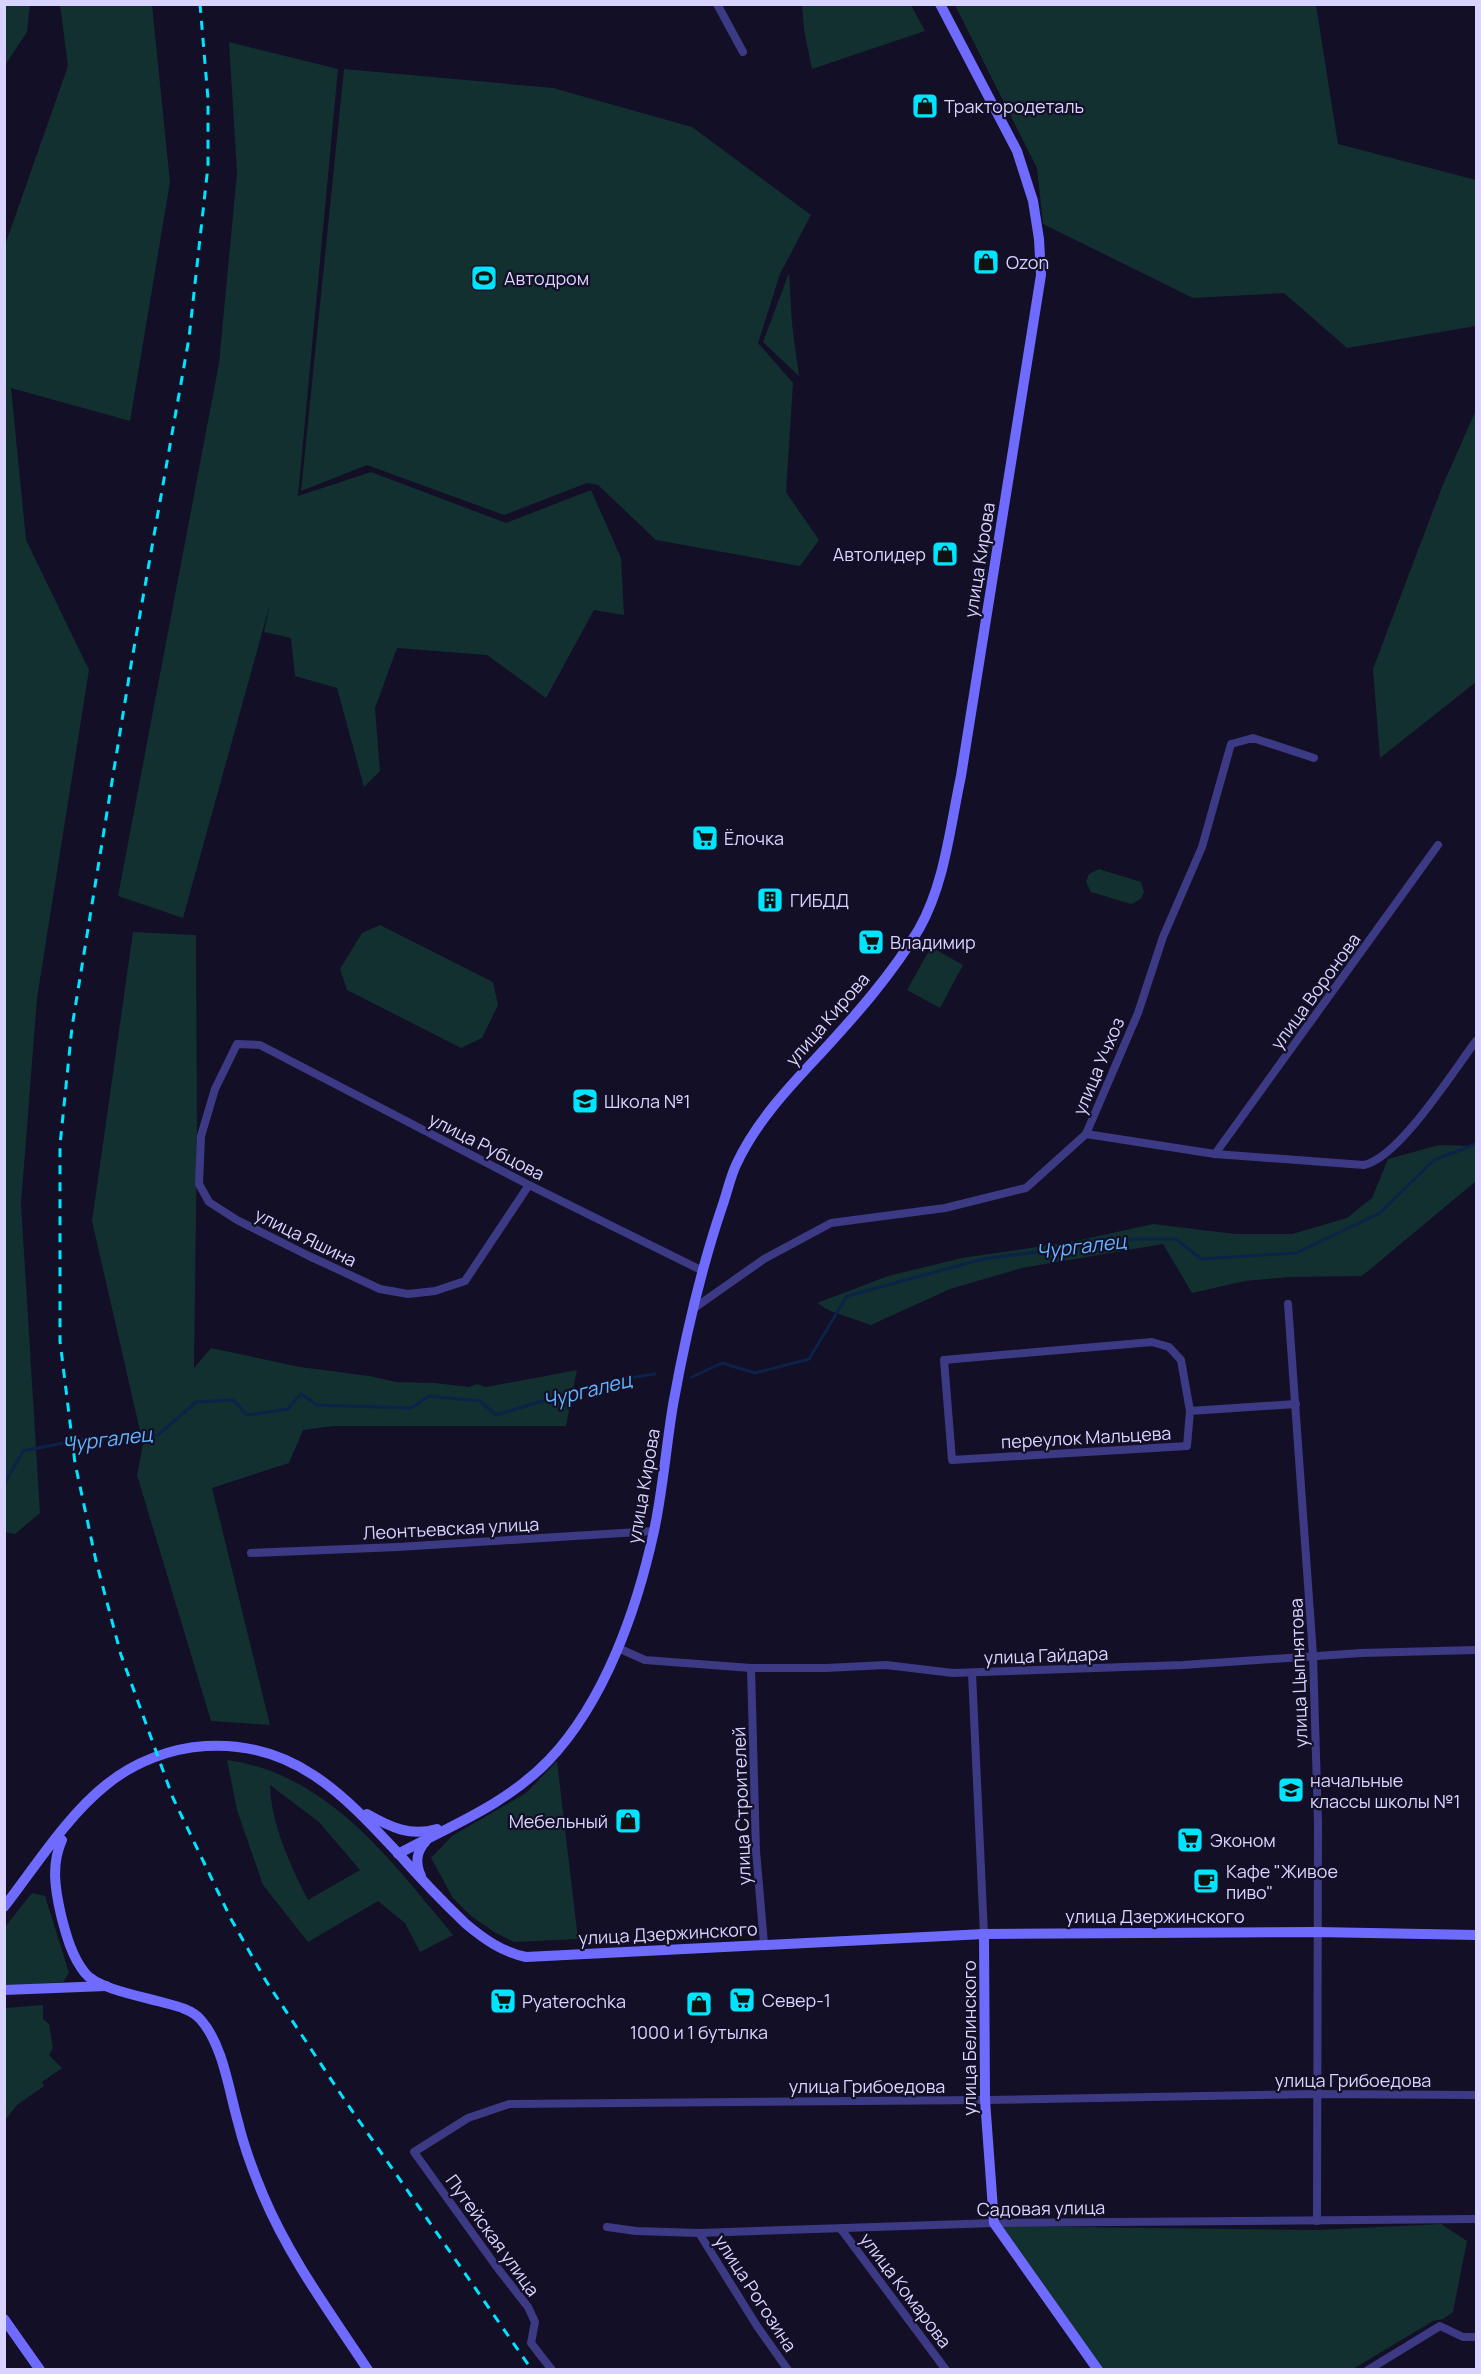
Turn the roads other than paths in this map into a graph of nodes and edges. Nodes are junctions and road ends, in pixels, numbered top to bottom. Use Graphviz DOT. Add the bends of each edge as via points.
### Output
graph roads {
  1 [pos="717,4"];
  2 [pos="940,4"];
  3 [pos="743,52"];
  4 [pos="1314,758"];
  5 [pos="1438,844"];
  6 [pos="1476,1041"];
  7 [pos="260,1045"];
  8 [pos="1086,1134"];
  9 [pos="1215,1154"];
  10 [pos="529,1185"];
  11 [pos="701,1270"];
  12 [pos="1288,1304"];
  13 [pos="693,1309"];
  14 [pos="1296,1404"];
  15 [pos="1190,1412"];
  16 [pos="654,1531"];
  17 [pos="251,1553"];
  18 [pos="618,1648"];
  19 [pos="1476,1650"];
  20 [pos="1313,1656"];
  21 [pos="751,1668"];
  22 [pos="972,1673"];
  23 [pos="356,1808"];
  24 [pos="73,1818"];
  25 [pos="455,1824"];
  26 [pos="429,1837"];
  27 [pos="398,1854"];
  28 [pos="422,1879"];
  29 [pos="4,1907"];
  30 [pos="1317,1932"];
  31 [pos="984,1934"];
  32 [pos="1476,1935"];
  33 [pos="764,1944"];
  34 [pos="107,1986"];
  35 [pos="4,1990"];
  36 [pos="1316,2094"];
  37 [pos="1476,2095"];
  38 [pos="985,2100"];
  39 [pos="414,2151"];
  40 [pos="1476,2219"];
  41 [pos="1317,2221"];
  42 [pos="994,2223"];
  43 [pos="607,2227"];
  44 [pos="841,2229"];
  45 [pos="699,2233"];
  46 [pos="4,2319"];
  47 [pos="1476,2337"];
  48 [pos="40,2370"];
  49 [pos="368,2370"];
  50 [pos="552,2370"];
  51 [pos="788,2370"];
  52 [pos="946,2370"];
  53 [pos="1098,2370"];
  54 [pos="1368,2370"];
  1 -- 3 [label="street"];
  2 -- 11 [label="main road, улица Кирова" via="1017,150 1033,201 1041,275 961,776 933,900 918,930 878,987 779,1098 752,1138 736,1164"];
  4 -- 8 [label="street, улица Учхоз" via="1253,738 1231,744 1202,847"];
  5 -- 9 [label="street, улица Воронова"];
  6 -- 9 [label="street" via="1402,1138 1378,1160 1364,1164"];
  7 -- 10 [label="street, улица Рубцова"];
  7 -- 10 [label="street, улица Яшина" via="237,1044 215,1089 201,1136 199,1184 209,1202 237,1220 380,1289 408,1294 435,1291 465,1281"];
  8 -- 9 [label="street"];
  8 -- 13 [label="street, улица Учхоз" via="1026,1188 945,1208 831,1223 764,1259"];
  10 -- 11 [label="street, улица Рубцова"];
  11 -- 13 [label="main road, улица Кирова"];
  12 -- 14 [label="street, улица Цыпнятова"];
  13 -- 16 [label="main road, улица Кирова"];
  14 -- 15 [label="street, переулок Мальцева"];
  14 -- 20 [label="street, улица Цыпнятова"];
  15 -- 15 [label="street, переулок Мальцева" via="1181,1360 1169,1347 1152,1342 944,1360 952,1460 1187,1446"];
  16 -- 17 [label="street, Леонтьевская улица"];
  16 -- 18 [label="main road, улица Кирова"];
  18 -- 21 [label="street, улица Гайдара" via="645,1660"];
  18 -- 25 [label="main road, улица Кирова" via="585,1714 548,1761 511,1793"];
  19 -- 20 [label="street, улица Гайдара"];
  20 -- 22 [label="street, улица Гайдара"];
  20 -- 30 [label="street, улица Цыпнятова"];
  21 -- 22 [label="street, улица Гайдара" via="886,1665"];
  21 -- 33 [label="street, улица Строителей" via="756,1851"];
  22 -- 31 [label="street, улица Белинского"];
  23 -- 24 [label="main road, улица Дзержинского" via="293,1762 255,1749 216,1746 175,1751 133,1767 106,1785"];
  23 -- 25 [label="main road" via="399,1830 422,1832"];
  23 -- 27 [label="main road, улица Дзержинского"];
  24 -- 29 [label="main road, улица Дзержинского"];
  24 -- 34 [label="main road" via="56,1854 58,1901 75,1958 86,1975"];
  25 -- 26 [label="main road, улица Кирова"];
  26 -- 27 [label="main road, улица Кирова"];
  26 -- 28 [label="main road" via="417,1857"];
  27 -- 28 [label="main road, улица Дзержинского"];
  28 -- 33 [label="main road, улица Дзержинского" via="483,1938 526,1957"];
  30 -- 31 [label="main road, улица Дзержинского"];
  30 -- 32 [label="main road, улица Дзержинского"];
  30 -- 36 [label="street, улица Цыпнятова"];
  31 -- 33 [label="main road, улица Дзержинского"];
  31 -- 38 [label="main road, улица Белинского"];
  34 -- 35 [label="main road"];
  34 -- 49 [label="main road" via="180,2007 200,2018 210,2032 263,2197 311,2286"];
  36 -- 37 [label="street, улица Грибоедова"];
  36 -- 38 [label="street, улица Грибоедова"];
  36 -- 41 [label="street, улица Цыпнятова"];
  38 -- 39 [label="street, улица Грибоедова" via="510,2104 468,2118"];
  38 -- 42 [label="main road, улица Белинского"];
  39 -- 50 [label="street, Путейская улица" via="528,2307 534,2322 531,2343"];
  40 -- 41 [label="street, Садовая улица"];
  41 -- 42 [label="street, Садовая улица"];
  42 -- 44 [label="street, Садовая улица"];
  42 -- 53 [label="main road"];
  43 -- 45 [label="street, Садовая улица"];
  44 -- 45 [label="street, Садовая улица"];
  44 -- 52 [label="street, улица Комарова"];
  45 -- 51 [label="street, улица Рогозина"];
  46 -- 48 [label="main road"];
  47 -- 54 [label="street" via="1463,2337 1440,2326"];
}
